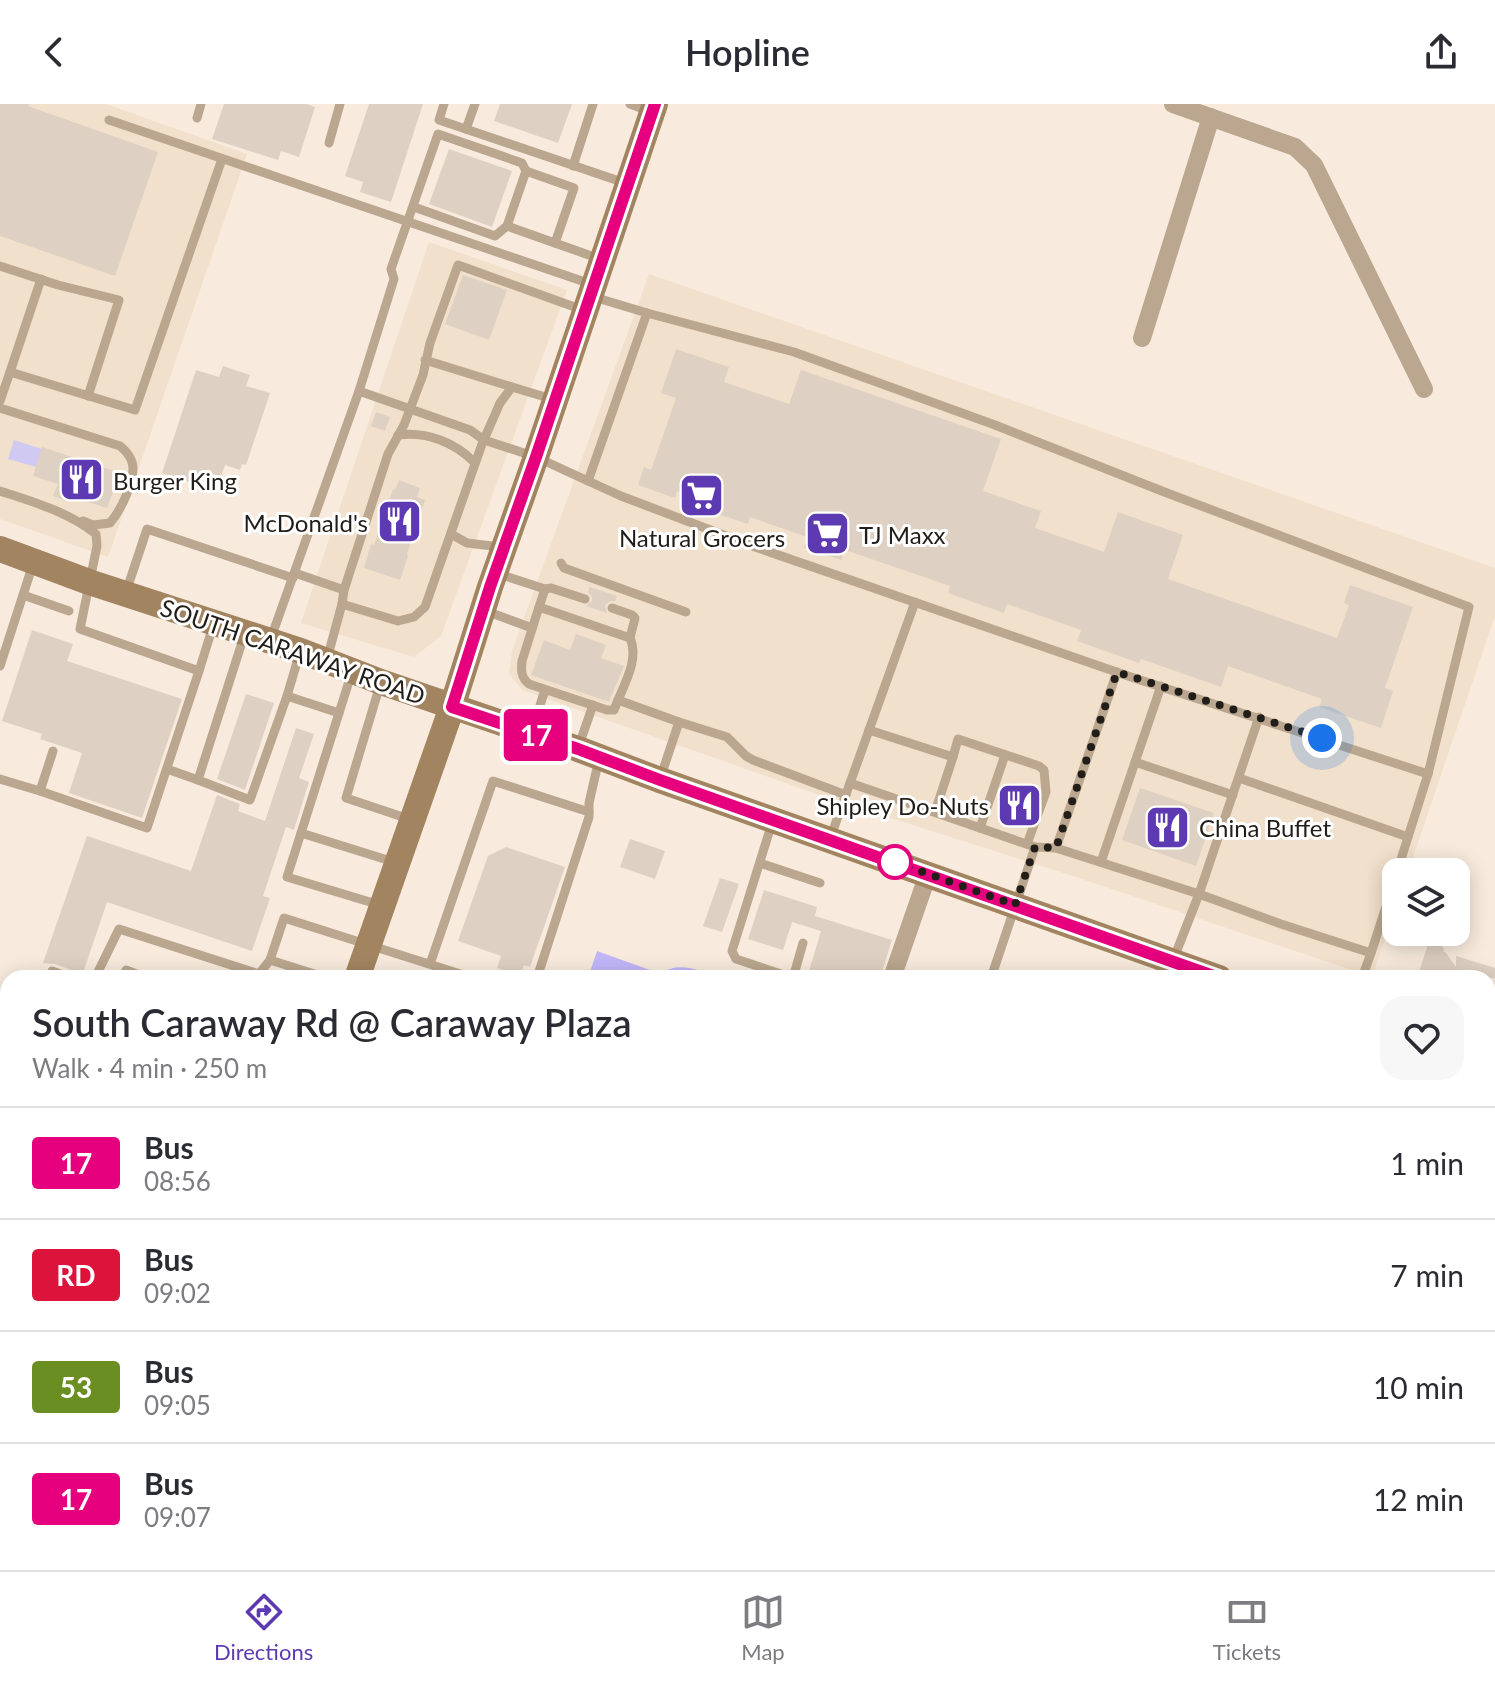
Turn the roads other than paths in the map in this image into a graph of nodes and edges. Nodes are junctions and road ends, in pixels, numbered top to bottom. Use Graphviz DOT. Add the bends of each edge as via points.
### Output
graph roads {
  1 [pos="201,104"];
  2 [pos="340,104"];
  3 [pos="444,104"];
  4 [pos="475,104"];
  5 [pos="593,104"];
  6 [pos="1173,104"];
  7 [pos="646,107"];
  8 [pos="1211,117"];
  9 [pos="197,118"];
  10 [pos="109,120"];
  11 [pos="466,129"];
  12 [pos="329,143"];
  13 [pos="222,159"];
  14 [pos="573,166"];
  15 [pos="526,171"];
  16 [pos="628,184"];
  17 [pos="414,207"];
  18 [pos="409,221"];
  19 [pos="507,226"];
  20 [pos="555,243"];
  21 [pos="0,266"];
  22 [pos="41,279"];
  23 [pos="593,288"];
  24 [pos="647,313"];
  25 [pos="1142,338"];
  26 [pos="425,360"];
  27 [pos="10,372"];
  28 [pos="512,387"];
  29 [pos="1424,389"];
  30 [pos="359,391"];
  31 [pos="88,396"];
  32 [pos="556,400"];
  33 [pos="0,401"];
  34 [pos="0,408"];
  35 [pos="410,409"];
  36 [pos="398,435"];
  37 [pos="484,440"];
  38 [pos="536,457"];
  39 [pos="475,463"];
  40 [pos="588,481"];
  41 [pos="0,491"];
  42 [pos="65,515"];
  43 [pos="451,534"];
  44 [pos="504,547"];
  45 [pos="0,549"];
  46 [pos="34,561"];
  47 [pos="561,563"];
  48 [pos="495,572"];
  49 [pos="294,575"];
  50 [pos="89,582"];
  51 [pos="545,589"];
  52 [pos="344,590"];
  53 [pos="125,593"];
  54 [pos="23,595"];
  55 [pos="585,599"];
  56 [pos="915,602"];
  57 [pos="342,604"];
  58 [pos="539,607"];
  59 [pos="612,608"];
  60 [pos="483,610"];
  61 [pos="69,611"];
  62 [pos="686,612"];
  63 [pos="214,623"];
  64 [pos="532,628"];
  65 [pos="258,637"];
  66 [pos="630,638"];
  67 [pos="301,651"];
  68 [pos="327,660"];
  69 [pos="0,666"];
  70 [pos="199,671"];
  71 [pos="352,671"];
  72 [pos="1117,672"];
  73 [pos="381,682"];
  74 [pos="1161,686"];
  75 [pos="545,690"];
  76 [pos="287,696"];
  77 [pos="618,700"];
  78 [pos="593,705"];
  79 [pos="452,707"];
  80 [pos="339,713"];
  81 [pos="1259,717"];
  82 [pos="679,722"];
  83 [pos="869,730"];
  84 [pos="531,733"];
  85 [pos="53,751"];
  86 [pos="589,753"];
  87 [pos="1005,755"];
  88 [pos="953,757"];
  89 [pos="1135,762"];
  90 [pos="167,769"];
  91 [pos="1428,774"];
  92 [pos="1239,778"];
  93 [pos="0,779"];
  94 [pos="198,780"];
  95 [pos="660,780"];
  96 [pos="850,783"];
  97 [pos="40,791"];
  98 [pos="846,795"];
  99 [pos="1233,795"];
  100 [pos="589,812"];
  101 [pos="935,812"];
  102 [pos="412,820"];
  103 [pos="773,820"];
  104 [pos="980,828"];
  105 [pos="301,833"];
  106 [pos="1408,837"];
  107 [pos="830,839"];
  108 [pos="1031,846"];
  109 [pos="1056,848"];
  110 [pos="1402,858"];
  111 [pos="1101,862"];
  112 [pos="397,863"];
  113 [pos="760,863"];
  114 [pos="928,874"];
  115 [pos="820,883"];
  116 [pos="1199,894"];
  117 [pos="1015,905"];
  118 [pos="382,906"];
  119 [pos="1382,920"];
  120 [pos="803,943"];
  121 [pos="369,944"];
  122 [pos="1371,953"];
  123 [pos="270,960"];
  124 [pos="430,964"];
  125 [pos="99,970"];
  126 [pos="247,970"];
  127 [pos="262,970"];
  128 [pos="302,970"];
  129 [pos="360,970"];
  130 [pos="448,970"];
  131 [pos="540,970"];
  132 [pos="769,970"];
  133 [pos="795,970"];
  134 [pos="895,970"];
  135 [pos="994,970"];
  136 [pos="1191,970"];
  137 [pos="1196,970"];
  138 [pos="1365,970"];
  1 -- 9 [label="lane"];
  2 -- 12 [label="lane"];
  3 -- 11 [label="lane" via="439,120"];
  4 -- 11 [label="lane"];
  5 -- 14 [label="lane"];
  6 -- 8 [label="street"];
  7 -- 16 [label="main road"];
  8 -- 25 [label="street"];
  8 -- 29 [label="street" via="1295,147 1314,165"];
  10 -- 13 [label="lane"];
  11 -- 14 [label="lane"];
  13 -- 18 [label="lane"];
  13 -- 31 [label="lane" via="135,410"];
  14 -- 16 [label="lane"];
  15 -- 17 [label="lane" via="522,163 438,134"];
  15 -- 19 [label="lane"];
  15 -- 20 [label="lane" via="574,188"];
  16 -- 23 [label="main road"];
  17 -- 18 [label="lane"];
  17 -- 19 [label="lane" via="495,236"];
  18 -- 23 [label="lane"];
  18 -- 30 [label="lane"];
  19 -- 20 [label="lane"];
  20 -- 23 [label="lane"];
  21 -- 22 [label="lane"];
  22 -- 27 [label="lane"];
  22 -- 31 [label="lane" via="119,300"];
  23 -- 24 [label="lane"];
  23 -- 26 [label="lane" via="458,265"];
  23 -- 32 [label="main road"];
  24 -- 40 [label="lane"];
  24 -- 91 [label="lane" via="794,352 1469,607"];
  26 -- 28 [label="lane"];
  26 -- 35 [label="lane"];
  27 -- 31 [label="lane"];
  27 -- 33 [label="lane"];
  28 -- 32 [label="lane"];
  28 -- 37 [label="lane"];
  30 -- 35 [label="lane"];
  30 -- 49 [label="lane"];
  32 -- 38 [label="main road"];
  34 -- 42 [label="lane" via="120,446 133,463 120,511 110,523 93,525"];
  35 -- 36 [label="lane"];
  35 -- 37 [label="lane"];
  36 -- 39 [label="lane" via="447,443"];
  36 -- 52 [label="lane"];
  37 -- 38 [label="lane"];
  37 -- 39 [label="lane"];
  38 -- 40 [label="lane"];
  38 -- 44 [label="main road"];
  39 -- 43 [label="lane"];
  40 -- 56 [label="lane"];
  41 -- 42 [label="lane"];
  42 -- 50 [label="lane" via="96,534"];
  43 -- 44 [label="lane" via="467,543"];
  43 -- 57 [label="lane" via="425,607 414,617 398,621"];
  44 -- 48 [label="main road"];
  45 -- 46 [label="main road, SOUTH CARAWAY ROAD"];
  46 -- 50 [label="main road, SOUTH CARAWAY ROAD"];
  46 -- 54 [label="lane"];
  47 -- 62 [label="lane"];
  48 -- 51 [label="lane"];
  48 -- 60 [label="main road"];
  49 -- 52 [label="lane"];
  49 -- 53 [label="lane" via="147,529"];
  49 -- 65 [label="lane"];
  50 -- 53 [label="main road, SOUTH CARAWAY ROAD"];
  50 -- 70 [label="lane" via="80,629"];
  51 -- 55 [label="lane"];
  51 -- 58 [label="lane"];
  52 -- 57 [label="lane"];
  53 -- 63 [label="main road, SOUTH CARAWAY ROAD"];
  54 -- 61 [label="lane"];
  54 -- 69 [label="lane"];
  56 -- 72 [label="lane"];
  56 -- 83 [label="lane"];
  57 -- 68 [label="lane"];
  58 -- 64 [label="lane"];
  58 -- 66 [label="lane"];
  59 -- 66 [label="lane" via="635,618"];
  60 -- 64 [label="lane"];
  60 -- 79 [label="main road"];
  63 -- 65 [label="main road, SOUTH CARAWAY ROAD"];
  63 -- 70 [label="lane"];
  64 -- 75 [label="lane" via="521,670 524,680"];
  65 -- 67 [label="main road, SOUTH CARAWAY ROAD"];
  65 -- 94 [label="lane"];
  66 -- 77 [label="lane" via="630,670"];
  67 -- 68 [label="main road, SOUTH CARAWAY ROAD"];
  67 -- 76 [label="lane"];
  68 -- 71 [label="main road, SOUTH CARAWAY ROAD"];
  70 -- 90 [label="lane"];
  71 -- 73 [label="main road, SOUTH CARAWAY ROAD"];
  71 -- 80 [label="lane"];
  72 -- 74 [label="lane"];
  72 -- 109 [label="lane"];
  73 -- 79 [label="main road, SOUTH CARAWAY ROAD"];
  73 -- 102 [label="lane" via="346,798"];
  74 -- 81 [label="lane"];
  74 -- 89 [label="lane"];
  75 -- 78 [label="lane"];
  75 -- 84 [label="lane"];
  76 -- 80 [label="lane"];
  76 -- 94 [label="lane" via="250,800"];
  77 -- 78 [label="lane" via="611,711"];
  77 -- 82 [label="lane"];
  78 -- 86 [label="lane"];
  79 -- 84 [label="main road, SOUTH CARAWAY ROAD"];
  79 -- 102 [label="main road"];
  80 -- 105 [label="lane"];
  81 -- 91 [label="lane"];
  81 -- 92 [label="lane"];
  82 -- 95 [label="lane"];
  82 -- 98 [label="lane" via="727,737 753,760"];
  83 -- 88 [label="lane"];
  83 -- 96 [label="lane"];
  84 -- 86 [label="main road, SOUTH CARAWAY ROAD"];
  85 -- 97 [label="lane"];
  86 -- 95 [label="main road, SOUTH CARAWAY ROAD"];
  86 -- 100 [label="lane"];
  87 -- 88 [label="lane" via="958,739"];
  87 -- 104 [label="lane"];
  87 -- 108 [label="lane" via="1044,770 1046,792"];
  88 -- 101 [label="lane"];
  89 -- 99 [label="lane"];
  89 -- 111 [label="lane"];
  90 -- 94 [label="lane"];
  90 -- 97 [label="lane" via="147,828"];
  91 -- 106 [label="lane"];
  92 -- 99 [label="lane"];
  92 -- 106 [label="lane"];
  93 -- 97 [label="lane"];
  95 -- 103 [label="main road, SOUTH CARAWAY ROAD"];
  96 -- 98 [label="lane"];
  96 -- 101 [label="lane"];
  98 -- 107 [label="lane"];
  99 -- 116 [label="lane"];
  100 -- 124 [label="lane" via="493,781"];
  100 -- 131 [label="lane"];
  101 -- 104 [label="lane"];
  102 -- 112 [label="main road"];
  103 -- 107 [label="main road, SOUTH CARAWAY ROAD"];
  103 -- 113 [label="lane"];
  104 -- 108 [label="lane"];
  105 -- 112 [label="lane"];
  105 -- 118 [label="lane" via="287,877"];
  106 -- 110 [label="lane"];
  107 -- 114 [label="main road, SOUTH CARAWAY ROAD"];
  108 -- 109 [label="lane"];
  108 -- 117 [label="lane"];
  109 -- 111 [label="lane"];
  111 -- 116 [label="lane"];
  112 -- 118 [label="main road"];
  113 -- 115 [label="lane"];
  113 -- 132 [label="lane" via="732,951 736,959"];
  114 -- 117 [label="main road, SOUTH CARAWAY ROAD"];
  114 -- 134 [label="street"];
  116 -- 122 [label="lane"];
  116 -- 137 [label="lane"];
  117 -- 135 [label="lane"];
  117 -- 136 [label="main road, SOUTH CARAWAY ROAD"];
  118 -- 121 [label="main road"];
  119 -- 122 [label="lane"];
  120 -- 133 [label="lane"];
  121 -- 123 [label="lane" via="284,918"];
  121 -- 124 [label="lane"];
  121 -- 129 [label="main road"];
  122 -- 138 [label="lane"];
  123 -- 127 [label="lane"];
  123 -- 128 [label="lane"];
  124 -- 130 [label="lane"];
  125 -- 126 [label="lane" via="119,929"];
}
